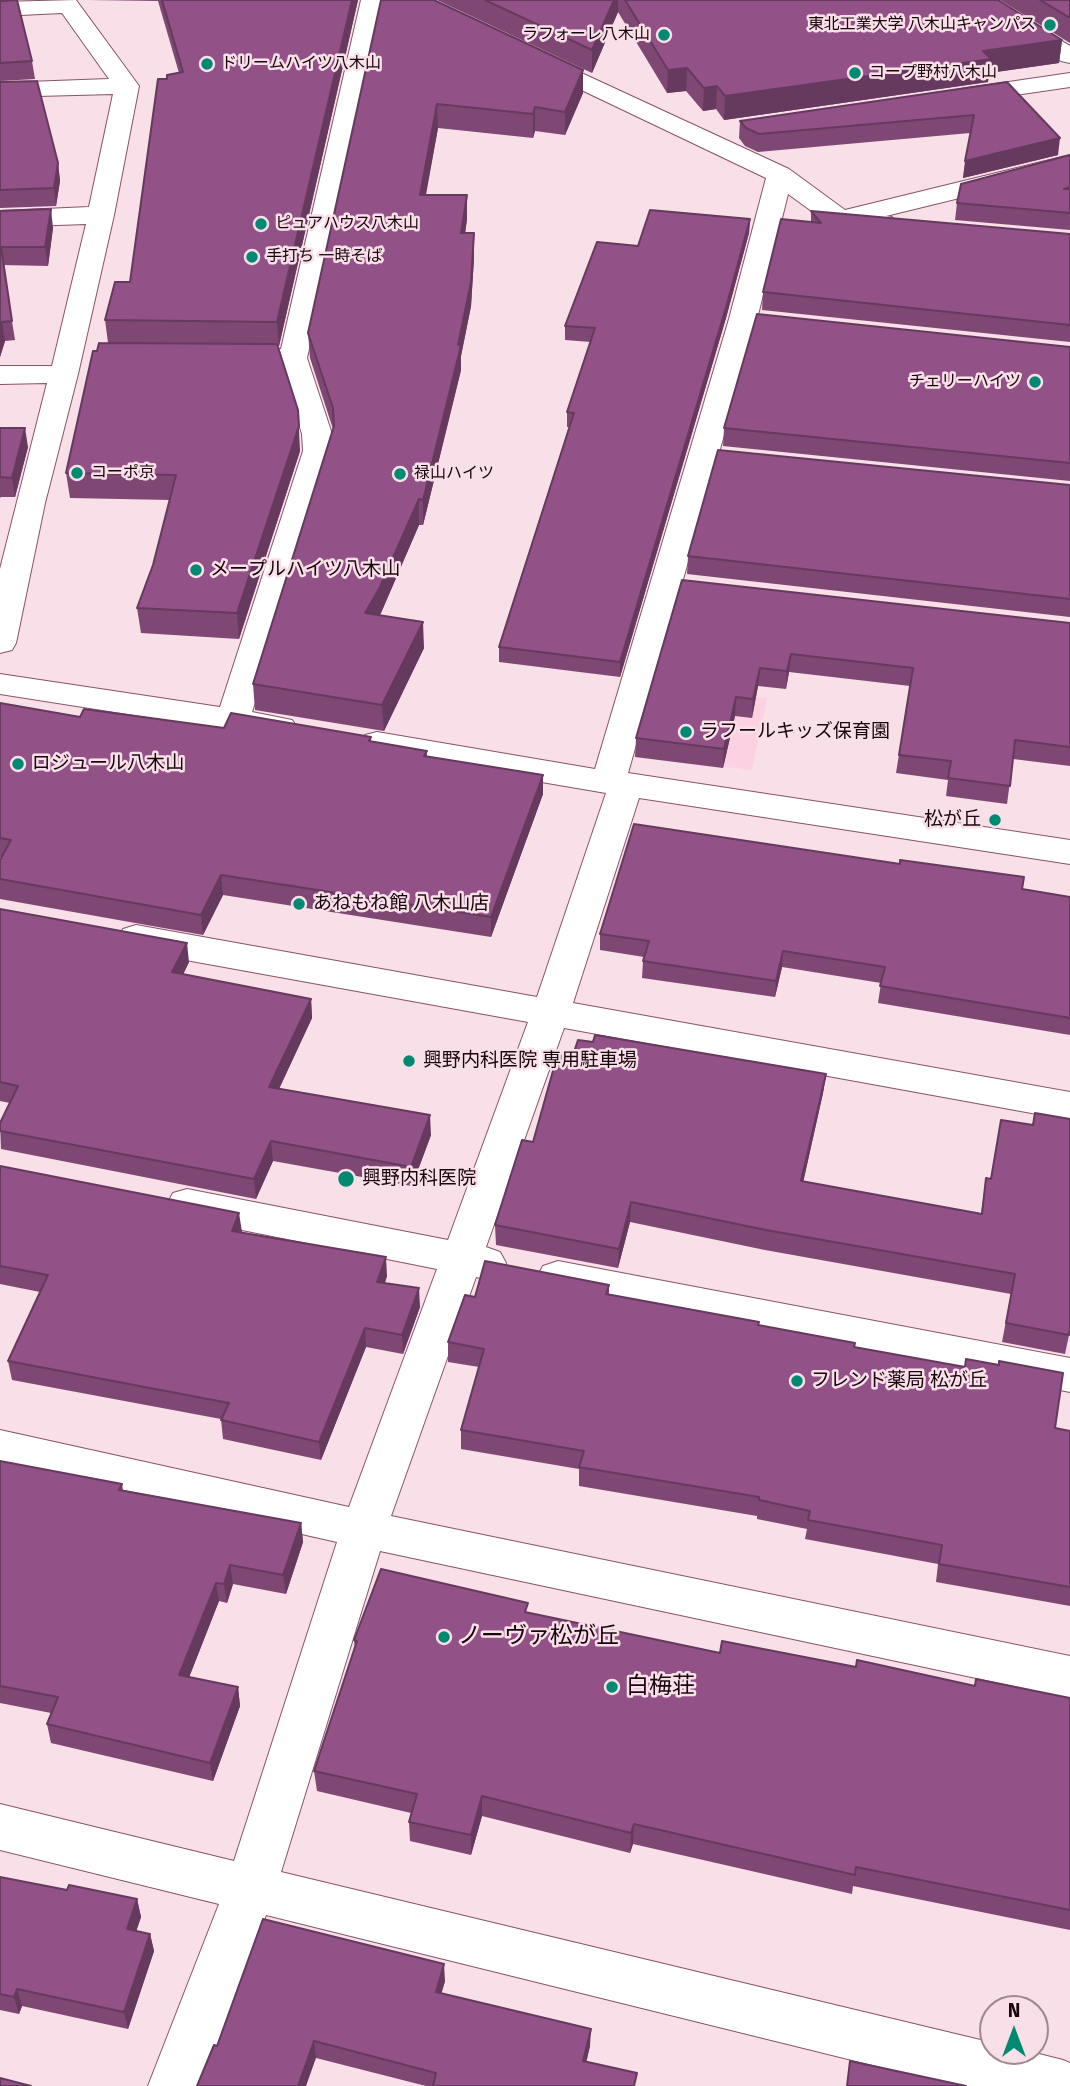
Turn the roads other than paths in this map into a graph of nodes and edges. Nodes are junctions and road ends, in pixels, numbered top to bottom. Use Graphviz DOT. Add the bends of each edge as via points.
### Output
graph roads {
  1 [pos="373,0"];
  2 [pos="980,0"];
  3 [pos="66,3"];
  4 [pos="0,9"];
  5 [pos="521,51"];
  6 [pos="1070,55"];
  7 [pos="1070,80"];
  8 [pos="127,86"];
  9 [pos="0,90"];
  10 [pos="934,100"];
  11 [pos="737,128"];
  12 [pos="696,134"];
  13 [pos="1070,163"];
  14 [pos="780,175"];
  15 [pos="101,215"];
  16 [pos="0,219"];
  17 [pos="840,219"];
  18 [pos="921,227"];
  19 [pos="97,356"];
  20 [pos="209,357"];
  21 [pos="293,358"];
  22 [pos="67,365"];
  23 [pos="0,375"];
  24 [pos="15,501"];
  25 [pos="0,643"];
  26 [pos="0,684"];
  27 [pos="233,719"];
  28 [pos="313,732"];
  29 [pos="353,739"];
  30 [pos="617,783"];
  31 [pos="1070,852"];
  32 [pos="96,931"];
  33 [pos="550,1014"];
  34 [pos="1070,1106"];
  35 [pos="149,1197"];
  36 [pos="462,1259"];
  37 [pos="1070,1375"];
  38 [pos="0,1448"];
  39 [pos="365,1529"];
  40 [pos="1070,1677"];
  41 [pos="0,1827"];
  42 [pos="251,1887"];
  43 [pos="175,2086"];
  44 [pos="1063,2086"];
  1 -- 21 [label="street"];
  2 -- 6 [label="street"];
  3 -- 4 [label="street"];
  3 -- 8 [label="street"];
  5 -- 12 [label="street"];
  7 -- 10 [label="street"];
  8 -- 9 [label="street"];
  8 -- 15 [label="street"];
  11 -- 12 [label="street"];
  12 -- 14 [label="street"];
  13 -- 17 [label="street"];
  14 -- 17 [label="street"];
  14 -- 30 [label="street" via="756,321"];
  15 -- 16 [label="street"];
  15 -- 22 [label="street"];
  17 -- 18 [label="street"];
  19 -- 22 [label="street"];
  20 -- 21 [label="street"];
  21 -- 27 [label="street" via="318,451"];
  22 -- 23 [label="street"];
  22 -- 24 [label="street"];
  24 -- 25 [label="street"];
  26 -- 27 [label="street"];
  27 -- 28 [label="street"];
  29 -- 30 [label="street"];
  30 -- 31 [label="street"];
  30 -- 33 [label="street"];
  32 -- 33 [label="street"];
  33 -- 34 [label="street"];
  33 -- 36 [label="street"];
  35 -- 36 [label="street"];
  36 -- 37 [label="street"];
  36 -- 39 [label="street"];
  38 -- 39 [label="street"];
  39 -- 40 [label="street"];
  39 -- 42 [label="street"];
  41 -- 42 [label="street"];
  42 -- 43 [label="street"];
  42 -- 44 [label="street"];
}
